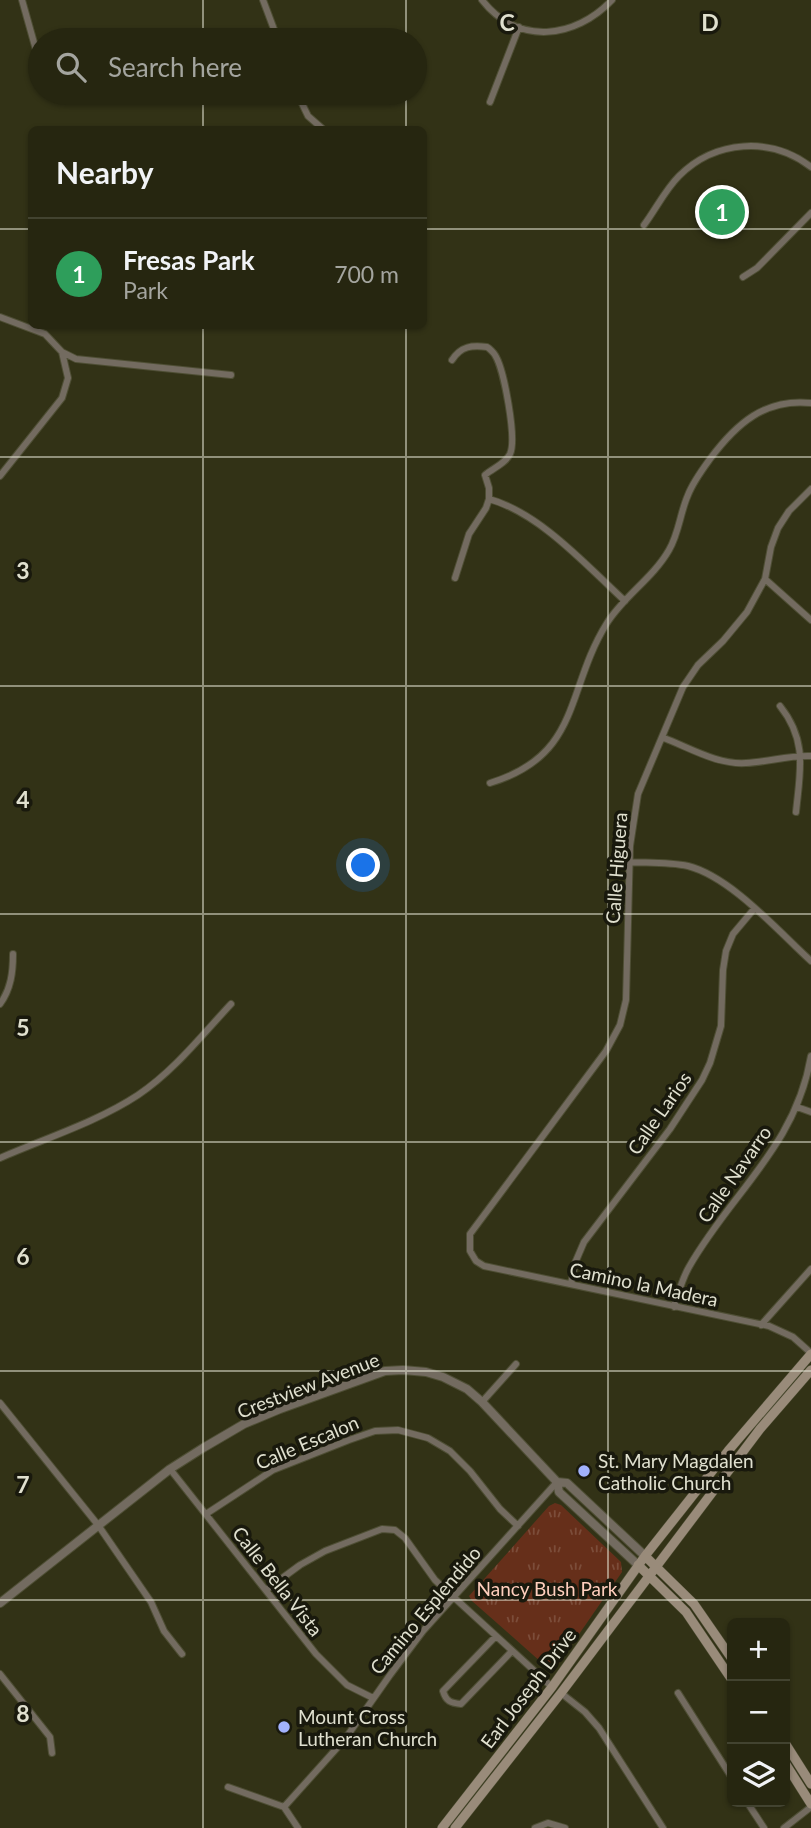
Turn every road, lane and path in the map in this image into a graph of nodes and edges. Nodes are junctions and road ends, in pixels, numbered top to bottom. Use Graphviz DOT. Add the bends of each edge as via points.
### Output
graph roads {
  1 [pos="22,0"];
  2 [pos="263,0"];
  3 [pos="482,0"];
  4 [pos="612,0"];
  5 [pos="519,27"];
  6 [pos="30,28"];
  7 [pos="274,28"];
  8 [pos="490,102"];
  9 [pos="303,105"];
  10 [pos="319,126"];
  11 [pos="811,167"];
  12 [pos="811,213"];
  13 [pos="644,225"];
  14 [pos="743,277"];
  15 [pos="0,317"];
  16 [pos="28,328"];
  17 [pos="32,329"];
  18 [pos="62,352"];
  19 [pos="452,360"];
  20 [pos="231,375"];
  21 [pos="811,403"];
  22 [pos="0,475"];
  23 [pos="811,489"];
  24 [pos="489,499"];
  25 [pos="455,578"];
  26 [pos="765,579"];
  27 [pos="625,601"];
  28 [pos="811,620"];
  29 [pos="780,706"];
  30 [pos="664,738"];
  31 [pos="800,755"];
  32 [pos="811,756"];
  33 [pos="490,783"];
  34 [pos="796,812"];
  35 [pos="629,862"];
  36 [pos="754,909"];
  37 [pos="13,954"];
  38 [pos="811,961"];
  39 [pos="0,1004"];
  40 [pos="231,1004"];
  41 [pos="811,1056"];
  42 [pos="797,1107"];
  43 [pos="811,1112"];
  44 [pos="0,1158"];
  45 [pos="470,1251"];
  46 [pos="811,1269"];
  47 [pos="571,1284"];
  48 [pos="674,1307"];
  49 [pos="761,1325"];
  50 [pos="811,1353"];
  51 [pos="516,1364"];
  52 [pos="811,1370"];
  53 [pos="482,1402"];
  54 [pos="0,1403"];
  55 [pos="170,1469"];
  56 [pos="558,1482"];
  57 [pos="206,1514"];
  58 [pos="98,1525"];
  59 [pos="518,1526"];
  60 [pos="645,1556"];
  61 [pos="638,1565"];
  62 [pos="657,1567"];
  63 [pos="650,1576"];
  64 [pos="266,1590"];
  65 [pos="454,1597"];
  66 [pos="0,1603"];
  67 [pos="496,1636"];
  68 [pos="512,1650"];
  69 [pos="727,1651"];
  70 [pos="182,1654"];
  71 [pos="727,1672"];
  72 [pos="0,1674"];
  73 [pos="552,1687"];
  74 [pos="561,1693"];
  75 [pos="678,1693"];
  76 [pos="373,1698"];
  77 [pos="786,1744"];
  78 [pos="52,1753"];
  79 [pos="727,1770"];
  80 [pos="790,1771"];
  81 [pos="811,1784"];
  82 [pos="228,1787"];
  83 [pos="811,1806"];
  84 [pos="284,1807"];
  85 [pos="750,1807"];
  86 [pos="298,1828"];
  87 [pos="442,1828"];
  88 [pos="455,1828"];
  89 [pos="535,1828"];
  90 [pos="565,1828"];
  91 [pos="663,1828"];
  92 [pos="764,1828"];
  93 [pos="784,1828"];
  1 -- 6 [label="street"];
  2 -- 7 [label="street"];
  3 -- 5 [label="street" via="495,14"];
  4 -- 5 [label="street" via="574,28 550,32"];
  5 -- 8 [label="street"];
  9 -- 10 [label="street"];
  11 -- 13 [label="street" via="785,151 765,146 715,153 681,174"];
  12 -- 14 [label="street"];
  15 -- 16 [label="street"];
  17 -- 18 [label="street" via="45,334"];
  18 -- 20 [label="street" via="85,361"];
  18 -- 22 [label="street" via="68,378 62,398"];
  19 -- 24 [label="street" via="463,348 481,346 495,354 499,366 513,442 507,460 485,475"];
  21 -- 27 [label="street" via="767,408 736,428 694,483 666,556"];
  23 -- 26 [label="street, Calle Higuera" via="778,528"];
  24 -- 25 [label="street" via="469,534"];
  24 -- 27 [label="street" via="539,525"];
  26 -- 28 [label="street"];
  26 -- 30 [label="street, Calle Higuera" via="736,627 690,676"];
  27 -- 33 [label="street" via="606,625 557,738 527,768"];
  29 -- 31 [label="street" via="798,735"];
  30 -- 31 [label="street" via="729,762"];
  30 -- 35 [label="street, Calle Higuera" via="638,794"];
  31 -- 32 [label="street"];
  31 -- 34 [label="street"];
  35 -- 36 [label="street" via="680,864 701,871"];
  35 -- 45 [label="street, Calle Higuera" via="626,1000 620,1025 475,1225"];
  36 -- 38 [label="street"];
  36 -- 47 [label="street, Calle Larios" via="733,934 726,951 721,1026 702,1080 584,1242"];
  37 -- 39 [label="street" via="12,978"];
  40 -- 44 [label="street" via="140,1094"];
  41 -- 42 [label="street, Calle Navarro"];
  42 -- 43 [label="street"];
  42 -- 48 [label="street, Calle Navarro" via="765,1161 688,1268"];
  45 -- 47 [label="street, Camino la Madera" via="484,1266"];
  46 -- 49 [label="street"];
  47 -- 48 [label="street, Camino la Madera"];
  48 -- 49 [label="street, Camino la Madera"];
  49 -- 50 [label="street, Camino la Madera" via="786,1333"];
  50 -- 60 [label="main road, Earl Joseph Drive"];
  51 -- 53 [label="street"];
  52 -- 62 [label="main road, Earl Joseph Drive" via="760,1429"];
  53 -- 55 [label="street, Crestview Avenue" via="437,1375 385,1371 255,1420"];
  53 -- 56 [label="street, Crestview Avenue"];
  54 -- 58 [label="street"];
  55 -- 57 [label="street, Calle Bella Vista"];
  55 -- 58 [label="street, Crestview Avenue"];
  56 -- 59 [label="street, Camino Esplendido"];
  56 -- 60 [label="street, Crestview Avenue" via="567,1483"];
  56 -- 61 [label="street, Crestview Avenue" via="559,1492"];
  57 -- 59 [label="street, Calle Escalon" via="273,1470 349,1440 398,1430 428,1438 450,1451"];
  57 -- 64 [label="street, Calle Bella Vista"];
  58 -- 66 [label="street, Crestview Avenue"];
  58 -- 70 [label="street"];
  59 -- 65 [label="street, Camino Esplendido"];
  60 -- 61 [label="main road, Earl Joseph Drive"];
  60 -- 62 [label="main road"];
  61 -- 63 [label="main road"];
  61 -- 73 [label="main road, Earl Joseph Drive"];
  62 -- 63 [label="main road, Earl Joseph Drive"];
  62 -- 69 [label="main road" via="702,1613"];
  63 -- 71 [label="main road" via="694,1621"];
  63 -- 74 [label="main road, Earl Joseph Drive"];
  64 -- 65 [label="street" via="316,1555 389,1528 401,1533"];
  64 -- 76 [label="street, Calle Bella Vista" via="332,1673"];
  65 -- 67 [label="street"];
  65 -- 76 [label="street, Camino Esplendido"];
  67 -- 68 [label="street"];
  67 -- 68 [label="street" via="443,1690 445,1699 461,1704"];
  68 -- 73 [label="street"];
  72 -- 78 [label="street" via="50,1737"];
  73 -- 87 [label="main road, Earl Joseph Drive"];
  74 -- 88 [label="main road, Earl Joseph Drive"];
  74 -- 91 [label="street" via="599,1728"];
  75 -- 79 [label="street"];
  76 -- 84 [label="street, Camino Esplendido" via="331,1757"];
  77 -- 81 [label="main road"];
  80 -- 83 [label="main road"];
  82 -- 84 [label="street"];
  83 -- 93 [label="street"];
  84 -- 86 [label="street"];
  85 -- 92 [label="street"];
  89 -- 90 [label="street" via="552,1823"];
}
